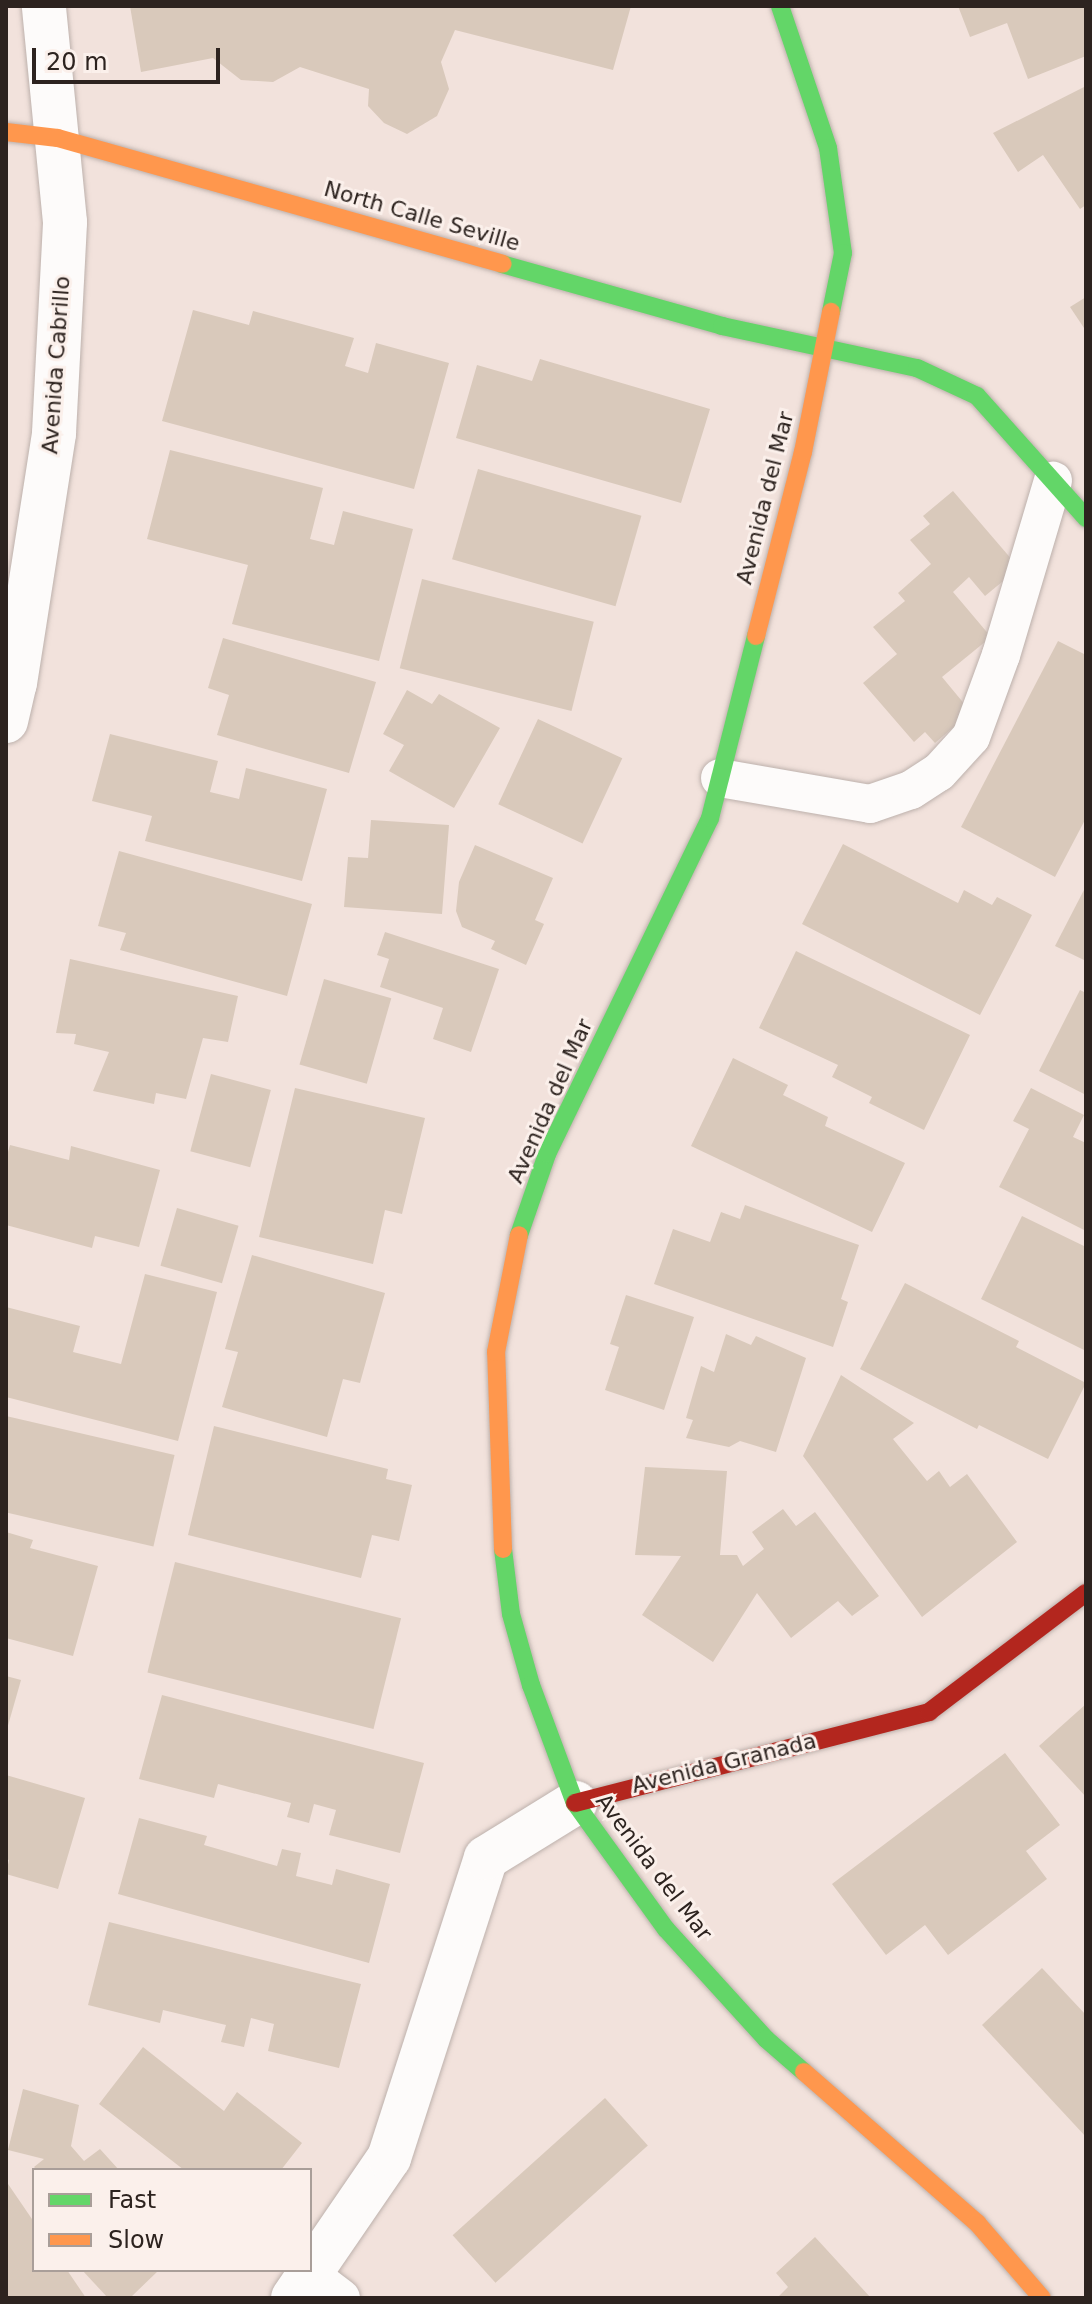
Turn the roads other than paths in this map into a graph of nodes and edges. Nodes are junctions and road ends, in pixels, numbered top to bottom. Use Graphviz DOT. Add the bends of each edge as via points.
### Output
graph roads {
  1 [pos="44,6"];
  2 [pos="780,6"];
  3 [pos="6,132"];
  4 [pos="58,138"];
  5 [pos="824,349"];
  6 [pos="1053,481"];
  7 [pos="1086,518"];
  8 [pos="6,721"];
  9 [pos="720,778"];
  10 [pos="1086,1593"];
  11 [pos="575,1803"];
  12 [pos="314,2290"];
  13 [pos="1042,2298"];
  1 -- 4 [label="street, Avenida Cabrillo"];
  2 -- 5 [label="main road, Avenida del Mar" via="828,148 843,253"];
  3 -- 4 [label="main road, North Calle Seville"];
  4 -- 5 [label="main road, North Calle Seville" via="722,326"];
  4 -- 8 [label="street, Avenida Cabrillo" via="65,222 54,433"];
  5 -- 6 [label="main road, North Calle Seville" via="917,368 977,396"];
  5 -- 9 [label="main road, Avenida del Mar"];
  6 -- 7 [label="main road, North Calle Seville"];
  6 -- 9 [label="lane" via="971,737 939,772 911,790 870,804"];
  9 -- 11 [label="main road, Avenida del Mar" via="710,818 547,1154 514,1249 496,1352 502,1541 511,1614"];
  10 -- 11 [label="main road, Avenida Granada" via="929,1712"];
  11 -- 12 [label="street, Avenida Granada" via="486,1858 389,2158"];
  11 -- 13 [label="main road, Avenida del Mar" via="666,1929 766,2039 977,2223"];
}
